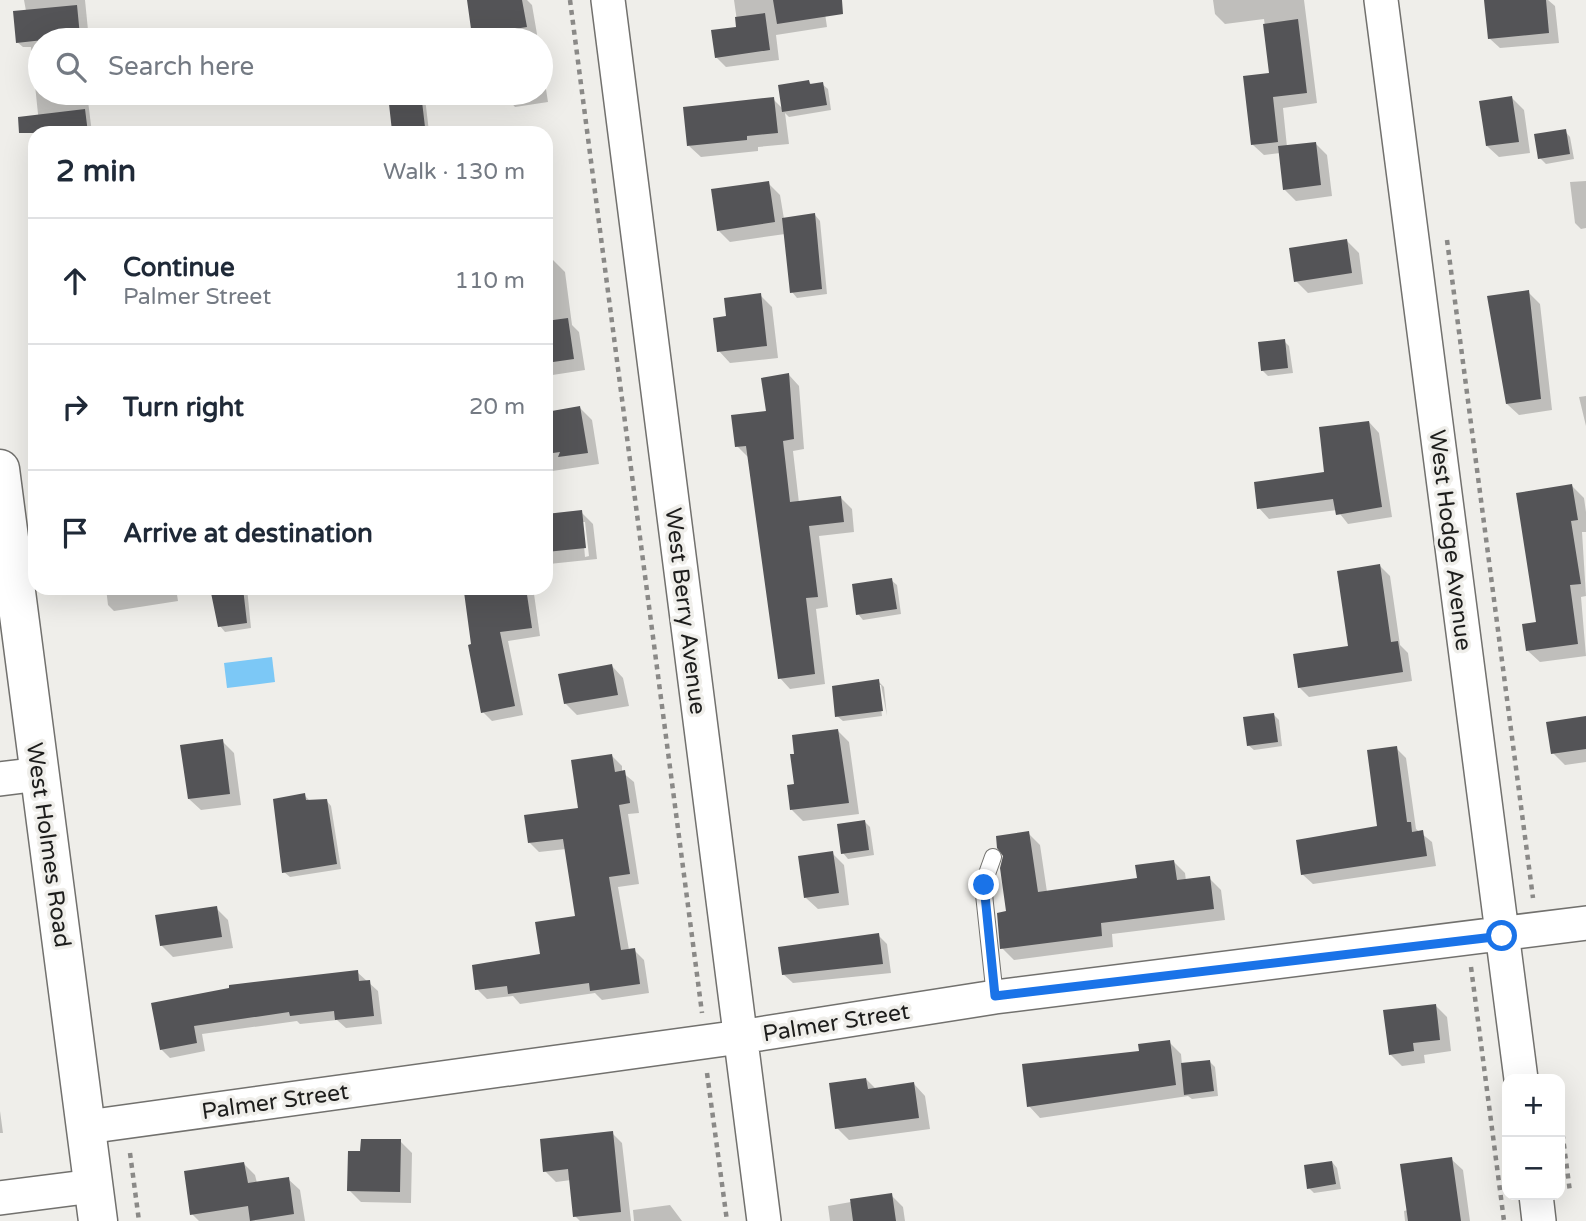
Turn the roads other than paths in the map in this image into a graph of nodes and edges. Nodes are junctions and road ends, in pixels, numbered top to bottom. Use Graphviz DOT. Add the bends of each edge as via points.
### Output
graph roads {
  1 [pos="608,0"];
  2 [pos="1381,0"];
  3 [pos="0,469"];
  4 [pos="40,774"];
  5 [pos="0,779"];
  6 [pos="993,857"];
  7 [pos="1586,923"];
  8 [pos="1502,936"];
  9 [pos="995,996"];
  10 [pos="740,1037"];
  11 [pos="1520,1074"];
  12 [pos="87,1127"];
  13 [pos="0,1198"];
  14 [pos="1537,1200"];
  15 [pos="96,1204"];
  16 [pos="764,1221"];
  17 [pos="1539,1221"];
  1 -- 10 [label="street, West Berry Avenue"];
  2 -- 8 [label="street, West Hodge Avenue"];
  3 -- 4 [label="street, West Holmes Road"];
  4 -- 5 [label="street"];
  4 -- 12 [label="street, West Holmes Road"];
  6 -- 9 [label="lane" via="984,885"];
  7 -- 8 [label="street, Palmer Street"];
  8 -- 9 [label="street, Palmer Street"];
  8 -- 11 [label="street, West Hodge Avenue"];
  9 -- 10 [label="street, Palmer Street"];
  10 -- 12 [label="street, Palmer Street"];
  10 -- 16 [label="street, West Berry Avenue"];
  12 -- 15 [label="street, West Holmes Road"];
  13 -- 15 [label="street"];
  14 -- 17 [label="street"];
}
